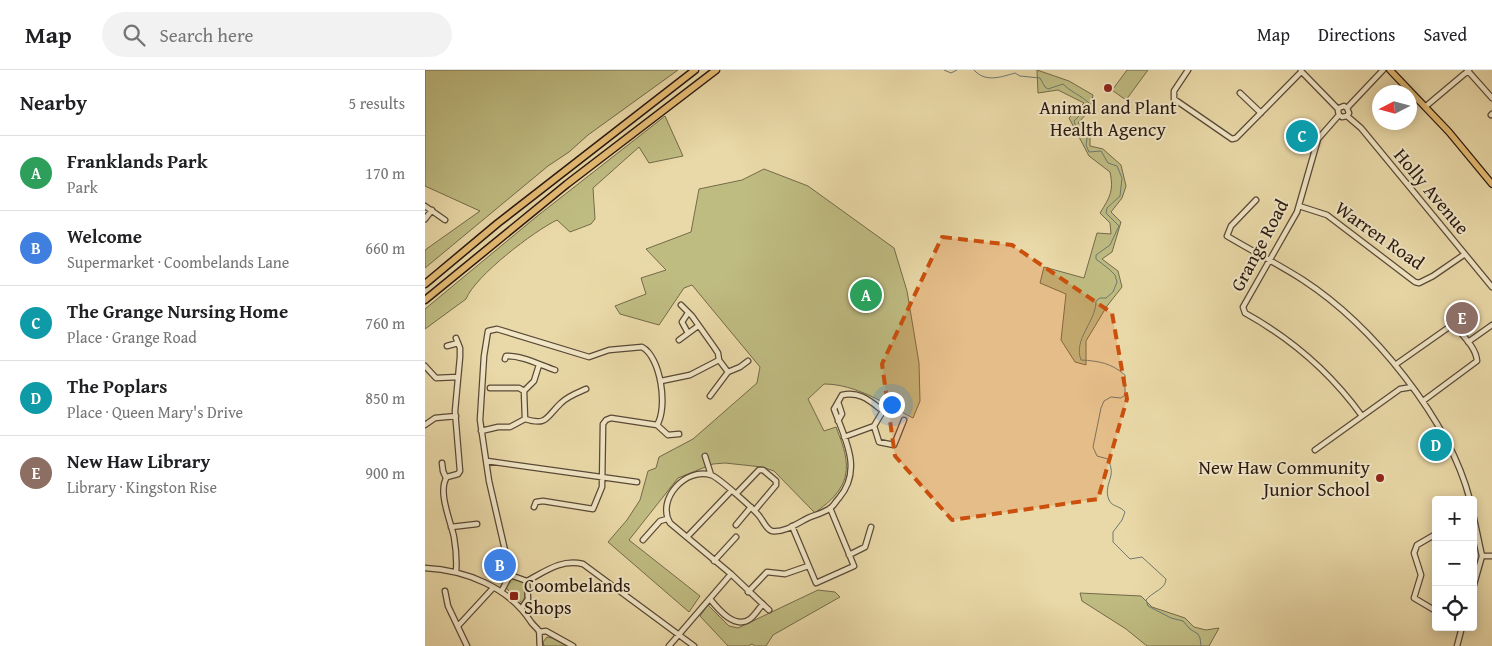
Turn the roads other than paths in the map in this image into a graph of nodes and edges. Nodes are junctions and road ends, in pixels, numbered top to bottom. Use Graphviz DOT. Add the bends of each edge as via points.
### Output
graph roads {
  1 [pos="695,70"];
  2 [pos="716,70"];
  3 [pos="1188,70"];
  4 [pos="1383,70"];
  5 [pos="1390,70"];
  6 [pos="1301,71"];
  7 [pos="1469,71"];
  8 [pos="1240,93"];
  9 [pos="1492,98"];
  10 [pos="1425,107"];
  11 [pos="1347,108"];
  12 [pos="1338,112"];
  13 [pos="1261,113"];
  14 [pos="1347,116"];
  15 [pos="1491,180"];
  16 [pos="1256,200"];
  17 [pos="425,206"];
  18 [pos="1299,206"];
  19 [pos="432,210"];
  20 [pos="425,219"];
  21 [pos="445,220"];
  22 [pos="1465,254"];
  23 [pos="1269,260"];
  24 [pos="425,284"];
  25 [pos="1492,287"];
  26 [pos="425,300"];
  27 [pos="681,305"];
  28 [pos="688,313"];
  29 [pos="1492,325"];
  30 [pos="699,326"];
  31 [pos="689,333"];
  32 [pos="679,340"];
  33 [pos="1468,342"];
  34 [pos="447,346"];
  35 [pos="505,358"];
  36 [pos="719,360"];
  37 [pos="748,361"];
  38 [pos="539,365"];
  39 [pos="1395,365"];
  40 [pos="425,366"];
  41 [pos="555,370"];
  42 [pos="728,372"];
  43 [pos="1404,376"];
  44 [pos="459,377"];
  45 [pos="661,381"];
  46 [pos="490,388"];
  47 [pos="1412,388"];
  48 [pos="586,389"];
  49 [pos="1400,389"];
  50 [pos="524,391"];
  51 [pos="710,396"];
  52 [pos="1423,401"];
  53 [pos="456,416"];
  54 [pos="1362,416"];
  55 [pos="525,419"];
  56 [pos="904,420"];
  57 [pos="425,425"];
  58 [pos="657,426"];
  59 [pos="874,426"];
  60 [pos="481,431"];
  61 [pos="679,434"];
  62 [pos="844,437"];
  63 [pos="1315,450"];
  64 [pos="705,456"];
  65 [pos="487,461"];
  66 [pos="442,463"];
  67 [pos="711,475"];
  68 [pos="601,477"];
  69 [pos="446,478"];
  70 [pos="637,482"];
  71 [pos="731,491"];
  72 [pos="736,494"];
  73 [pos="1469,496"];
  74 [pos="534,508"];
  75 [pos="753,508"];
  76 [pos="830,508"];
  77 [pos="667,519"];
  78 [pos="477,524"];
  79 [pos="736,525"];
  80 [pos="792,526"];
  81 [pos="451,527"];
  82 [pos="871,527"];
  83 [pos="1477,533"];
  84 [pos="736,536"];
  85 [pos="1432,536"];
  86 [pos="687,537"];
  87 [pos="643,540"];
  88 [pos="849,555"];
  89 [pos="1482,556"];
  90 [pos="1492,556"];
  91 [pos="714,561"];
  92 [pos="807,566"];
  93 [pos="425,568"];
  94 [pos="456,572"];
  95 [pos="731,574"];
  96 [pos="510,575"];
  97 [pos="527,581"];
  98 [pos="1474,586"];
  99 [pos="493,588"];
  100 [pos="445,591"];
  101 [pos="501,592"];
  102 [pos="748,592"];
  103 [pos="710,599"];
  104 [pos="763,604"];
  105 [pos="1432,609"];
  106 [pos="769,610"];
  107 [pos="523,611"];
  108 [pos="458,626"];
  109 [pos="1461,631"];
  110 [pos="539,632"];
  111 [pos="679,635"];
  112 [pos="467,646"];
  113 [pos="540,646"];
  114 [pos="573,646"];
  115 [pos="669,646"];
  116 [pos="695,646"];
  117 [pos="1457,646"];
  1 -- 24 [label="highway"];
  2 -- 26 [label="highway" via="528,214"];
  3 -- 13 [label="street" via="1174,92 1174,99 1232,139"];
  4 -- 11 [label="street"];
  5 -- 10 [label="main road"];
  6 -- 12 [label="street"];
  6 -- 13 [label="street"];
  7 -- 9 [label="street"];
  7 -- 10 [label="street"];
  8 -- 13 [label="street"];
  10 -- 15 [label="main road"];
  11 -- 12 [label="street" via="1342,106"];
  11 -- 14 [label="street"];
  12 -- 14 [label="street" via="1343,117"];
  12 -- 18 [label="street, Grange Road" via="1318,139"];
  14 -- 22 [label="street, Holly Avenue" via="1361,128"];
  16 -- 23 [label="street" via="1231,226 1227,236"];
  17 -- 19 [label="street"];
  18 -- 22 [label="street, Warren Road" via="1327,215 1415,282 1424,282"];
  18 -- 23 [label="street, Grange Road"];
  19 -- 20 [label="street"];
  19 -- 21 [label="street"];
  22 -- 25 [label="street, Holly Avenue"];
  23 -- 39 [label="street" via="1338,306"];
  23 -- 54 [label="street, Grange Road" via="1243,310 1308,355"];
  27 -- 28 [label="street"];
  28 -- 30 [label="street"];
  28 -- 31 [label="street" via="681,322"];
  29 -- 33 [label="street"];
  30 -- 31 [label="street"];
  30 -- 36 [label="street" via="718,353"];
  31 -- 32 [label="street"];
  33 -- 39 [label="street" via="1452,325"];
  33 -- 52 [label="street" via="1477,361"];
  34 -- 44 [label="street" via="457,340"];
  35 -- 38 [label="street" via="508,355"];
  36 -- 42 [label="street"];
  36 -- 45 [label="street" via="690,375"];
  37 -- 42 [label="street"];
  38 -- 41 [label="street"];
  38 -- 50 [label="street" via="534,381"];
  39 -- 43 [label="street"];
  40 -- 44 [label="street" via="437,378"];
  42 -- 51 [label="street"];
  43 -- 47 [label="street"];
  43 -- 49 [label="street"];
  44 -- 53 [label="street"];
  45 -- 58 [label="street" via="661,410"];
  45 -- 60 [label="street" via="653,359 642,346 609,350 589,357 491,329 487,331 484,356"];
  46 -- 50 [label="street" via="519,388"];
  47 -- 49 [label="street"];
  47 -- 52 [label="street"];
  48 -- 55 [label="street" via="561,403 543,422"];
  49 -- 54 [label="street"];
  50 -- 55 [label="street"];
  52 -- 73 [label="street" via="1458,466"];
  53 -- 57 [label="street" via="435,418"];
  53 -- 69 [label="street" via="460,471"];
  54 -- 63 [label="street"];
  55 -- 60 [label="street" via="510,427"];
  56 -- 59 [label="street" via="894,445 879,442"];
  58 -- 61 [label="street" via="668,434"];
  58 -- 68 [label="street" via="611,418 606,420 603,424"];
  59 -- 62 [label="street"];
  59 -- 62 [label="street" via="883,411 867,398 851,393 842,396 834,409"];
  60 -- 65 [label="street"];
  62 -- 76 [label="street" via="851,458 851,475 846,490"];
  64 -- 67 [label="street"];
  65 -- 68 [label="street"];
  65 -- 96 [label="street"];
  66 -- 69 [label="street"];
  67 -- 71 [label="street"];
  67 -- 77 [label="street" via="700,474 683,479 667,499"];
  68 -- 70 [label="street"];
  68 -- 74 [label="street" via="593,508 543,501 536,502"];
  69 -- 81 [label="street" via="444,487"];
  71 -- 72 [label="street"];
  71 -- 86 [label="street"];
  72 -- 75 [label="street"];
  72 -- 75 [label="street" via="757,471 763,470 777,485"];
  75 -- 79 [label="street"];
  75 -- 80 [label="street" via="772,531"];
  76 -- 80 [label="street"];
  76 -- 88 [label="street"];
  77 -- 86 [label="street"];
  77 -- 87 [label="street" via="659,521"];
  78 -- 81 [label="street"];
  80 -- 92 [label="street"];
  81 -- 94 [label="street" via="457,558"];
  82 -- 88 [label="street" via="865,547"];
  83 -- 89 [label="street"];
  84 -- 91 [label="street"];
  85 -- 105 [label="street" via="1417,545 1414,553 1421,575 1414,598"];
  86 -- 91 [label="street"];
  88 -- 92 [label="street" via="854,566 816,583"];
  89 -- 90 [label="street"];
  89 -- 98 [label="street"];
  91 -- 95 [label="street"];
  92 -- 102 [label="street" via="785,574 767,572"];
  93 -- 94 [label="street"];
  94 -- 99 [label="street"];
  95 -- 102 [label="street"];
  95 -- 103 [label="street"];
  96 -- 97 [label="street"];
  96 -- 101 [label="street"];
  97 -- 107 [label="street" via="528,599"];
  97 -- 111 [label="street" via="558,564 583,564"];
  99 -- 101 [label="street"];
  99 -- 108 [label="street"];
  100 -- 108 [label="street"];
  101 -- 107 [label="street"];
  102 -- 104 [label="street"];
  103 -- 104 [label="street" via="736,622 750,619"];
  103 -- 111 [label="street"];
  104 -- 106 [label="street"];
  107 -- 110 [label="street"];
  108 -- 112 [label="street"];
  109 -- 117 [label="street"];
  110 -- 113 [label="street"];
  110 -- 114 [label="street" via="546,631"];
  111 -- 115 [label="street"];
  111 -- 116 [label="street"];
}
